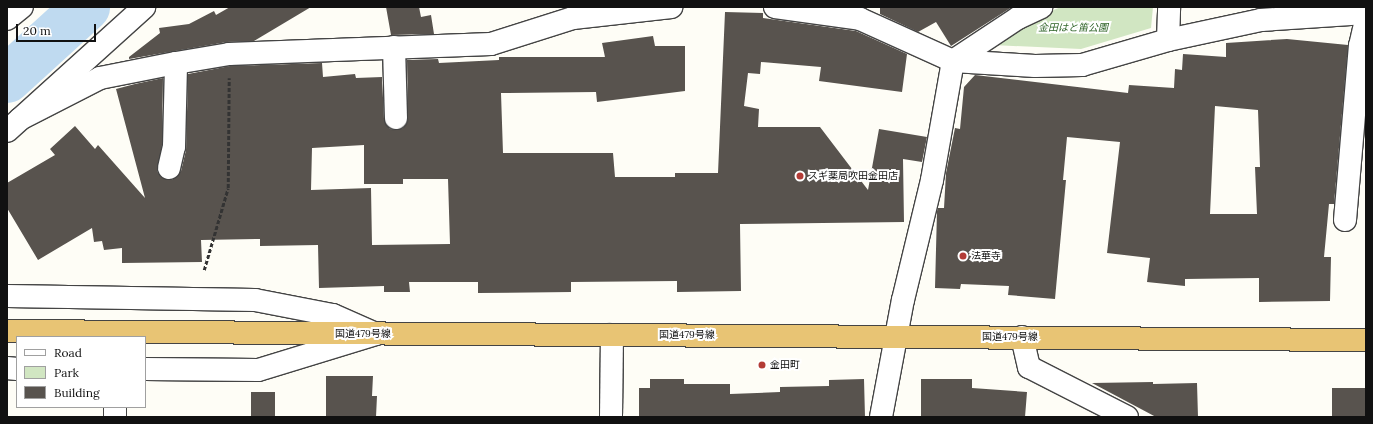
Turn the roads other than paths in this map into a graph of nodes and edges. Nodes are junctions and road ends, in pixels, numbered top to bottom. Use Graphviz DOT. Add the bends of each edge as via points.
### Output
graph roads {
  1 [pos="22,7"];
  2 [pos="144,7"];
  3 [pos="671,7"];
  4 [pos="775,7"];
  5 [pos="1042,7"];
  6 [pos="1169,7"];
  7 [pos="1341,11"];
  8 [pos="1366,12"];
  9 [pos="572,13"];
  10 [pos="1262,13"];
  11 [pos="7,19"];
  12 [pos="1366,20"];
  13 [pos="1168,40"];
  14 [pos="394,48"];
  15 [pos="953,61"];
  16 [pos="176,63"];
  17 [pos="1360,116"];
  18 [pos="396,118"];
  19 [pos="14,125"];
  20 [pos="168,168"];
  21 [pos="1345,220"];
  22 [pos="7,296"];
  23 [pos="7,331"];
  24 [pos="376,334"];
  25 [pos="612,335"];
  26 [pos="896,336"];
  27 [pos="1022,336"];
  28 [pos="1366,340"];
  29 [pos="146,369"];
  30 [pos="611,417"];
  31 [pos="881,417"];
  32 [pos="1127,417"];
  1 -- 11 [label="street"];
  2 -- 19 [label="street"];
  3 -- 9 [label="street"];
  4 -- 15 [label="street" via="860,20"];
  5 -- 15 [label="street" via="1018,18"];
  6 -- 13 [label="street"];
  7 -- 8 [label="street"];
  7 -- 10 [label="street"];
  9 -- 14 [label="street" via="491,44"];
  10 -- 13 [label="street"];
  12 -- 17 [label="street" via="1360,46"];
  13 -- 15 [label="street" via="1082,65 1035,66"];
  14 -- 16 [label="street" via="229,54"];
  14 -- 18 [label="street"];
  15 -- 26 [label="street" via="932,180"];
  16 -- 19 [label="street" via="100,78"];
  16 -- 20 [label="street" via="174,147"];
  17 -- 21 [label="street"];
  22 -- 24 [label="street" via="255,300 333,315"];
  23 -- 24 [label="highway, 国道479号線"];
  24 -- 25 [label="highway, 国道479号線"];
  24 -- 29 [label="street" via="258,370"];
  25 -- 26 [label="highway, 国道479号線"];
  25 -- 30 [label="street"];
  26 -- 27 [label="highway, 国道479号線"];
  26 -- 31 [label="street"];
  27 -- 28 [label="highway, 国道479号線"];
  27 -- 32 [label="street" via="1029,367"];
}
